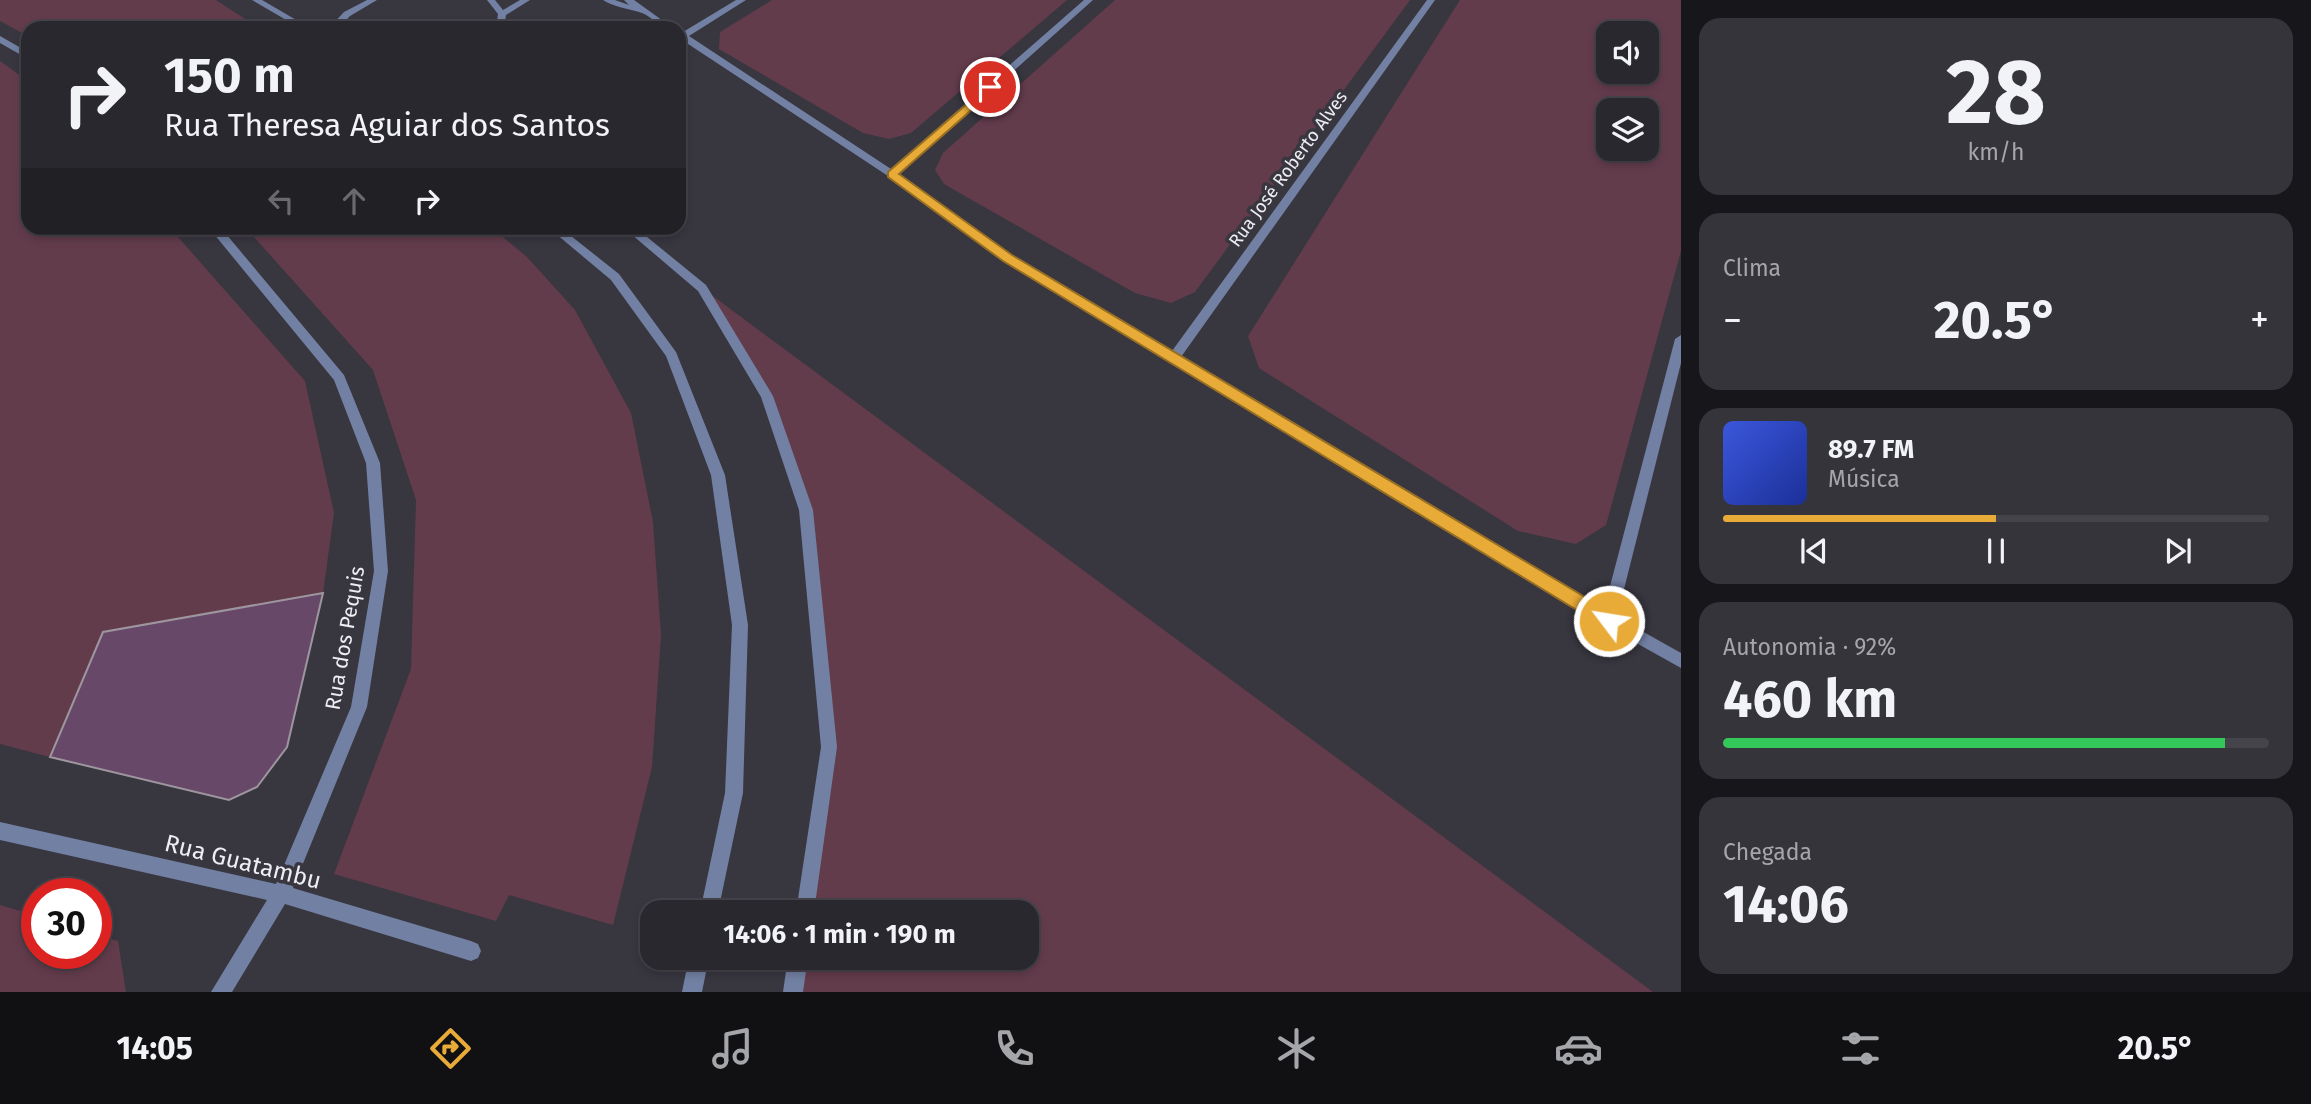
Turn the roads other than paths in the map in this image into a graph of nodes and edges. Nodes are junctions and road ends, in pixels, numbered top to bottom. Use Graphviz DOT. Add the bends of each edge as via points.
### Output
graph roads {
  1 [pos="256,0"];
  2 [pos="491,0"];
  3 [pos="526,0"];
  4 [pos="607,0"];
  5 [pos="628,0"];
  6 [pos="742,0"];
  7 [pos="1089,0"];
  8 [pos="1432,0"];
  9 [pos="367,1"];
  10 [pos="502,14"];
  11 [pos="648,15"];
  12 [pos="294,21"];
  13 [pos="340,21"];
  14 [pos="501,21"];
  15 [pos="658,21"];
  16 [pos="686,32"];
  17 [pos="686,38"];
  18 [pos="0,39"];
  19 [pos="21,52"];
  20 [pos="892,174"];
  21 [pos="221,235"];
  22 [pos="564,235"];
  23 [pos="638,235"];
  24 [pos="1681,339"];
  25 [pos="1173,359"];
  26 [pos="1609,621"];
  27 [pos="1681,661"];
  28 [pos="0,831"];
  29 [pos="281,894"];
  30 [pos="712,900"];
  31 [pos="807,900"];
  32 [pos="471,951"];
  33 [pos="696,970"];
  34 [pos="796,970"];
  35 [pos="221,992"];
  36 [pos="692,992"];
  37 [pos="793,992"];
  1 -- 12 [label="street"];
  2 -- 10 [label="street"];
  3 -- 10 [label="street"];
  4 -- 11 [label="street"];
  5 -- 11 [label="street"];
  6 -- 16 [label="street"];
  7 -- 20 [label="street"];
  8 -- 25 [label="street, Rua José Roberto Alves"];
  9 -- 13 [label="street"];
  10 -- 14 [label="street"];
  11 -- 15 [label="street"];
  17 -- 20 [label="street"];
  18 -- 19 [label="street"];
  20 -- 25 [label="street" via="1007,258"];
  21 -- 29 [label="street, Rua dos Pequis" via="340,378 373,463 381,571 359,708"];
  22 -- 30 [label="street" via="615,277 672,355 718,475 740,625 734,793"];
  23 -- 31 [label="street" via="702,288 767,396 806,510 829,747"];
  24 -- 26 [label="street"];
  25 -- 26 [label="street"];
  26 -- 27 [label="street"];
  28 -- 29 [label="street, Rua Guatambu"];
  29 -- 32 [label="street, Rua Guatambu"];
  29 -- 35 [label="street, Rua dos Pequis"];
  33 -- 36 [label="street"];
  34 -- 37 [label="street"];
}
